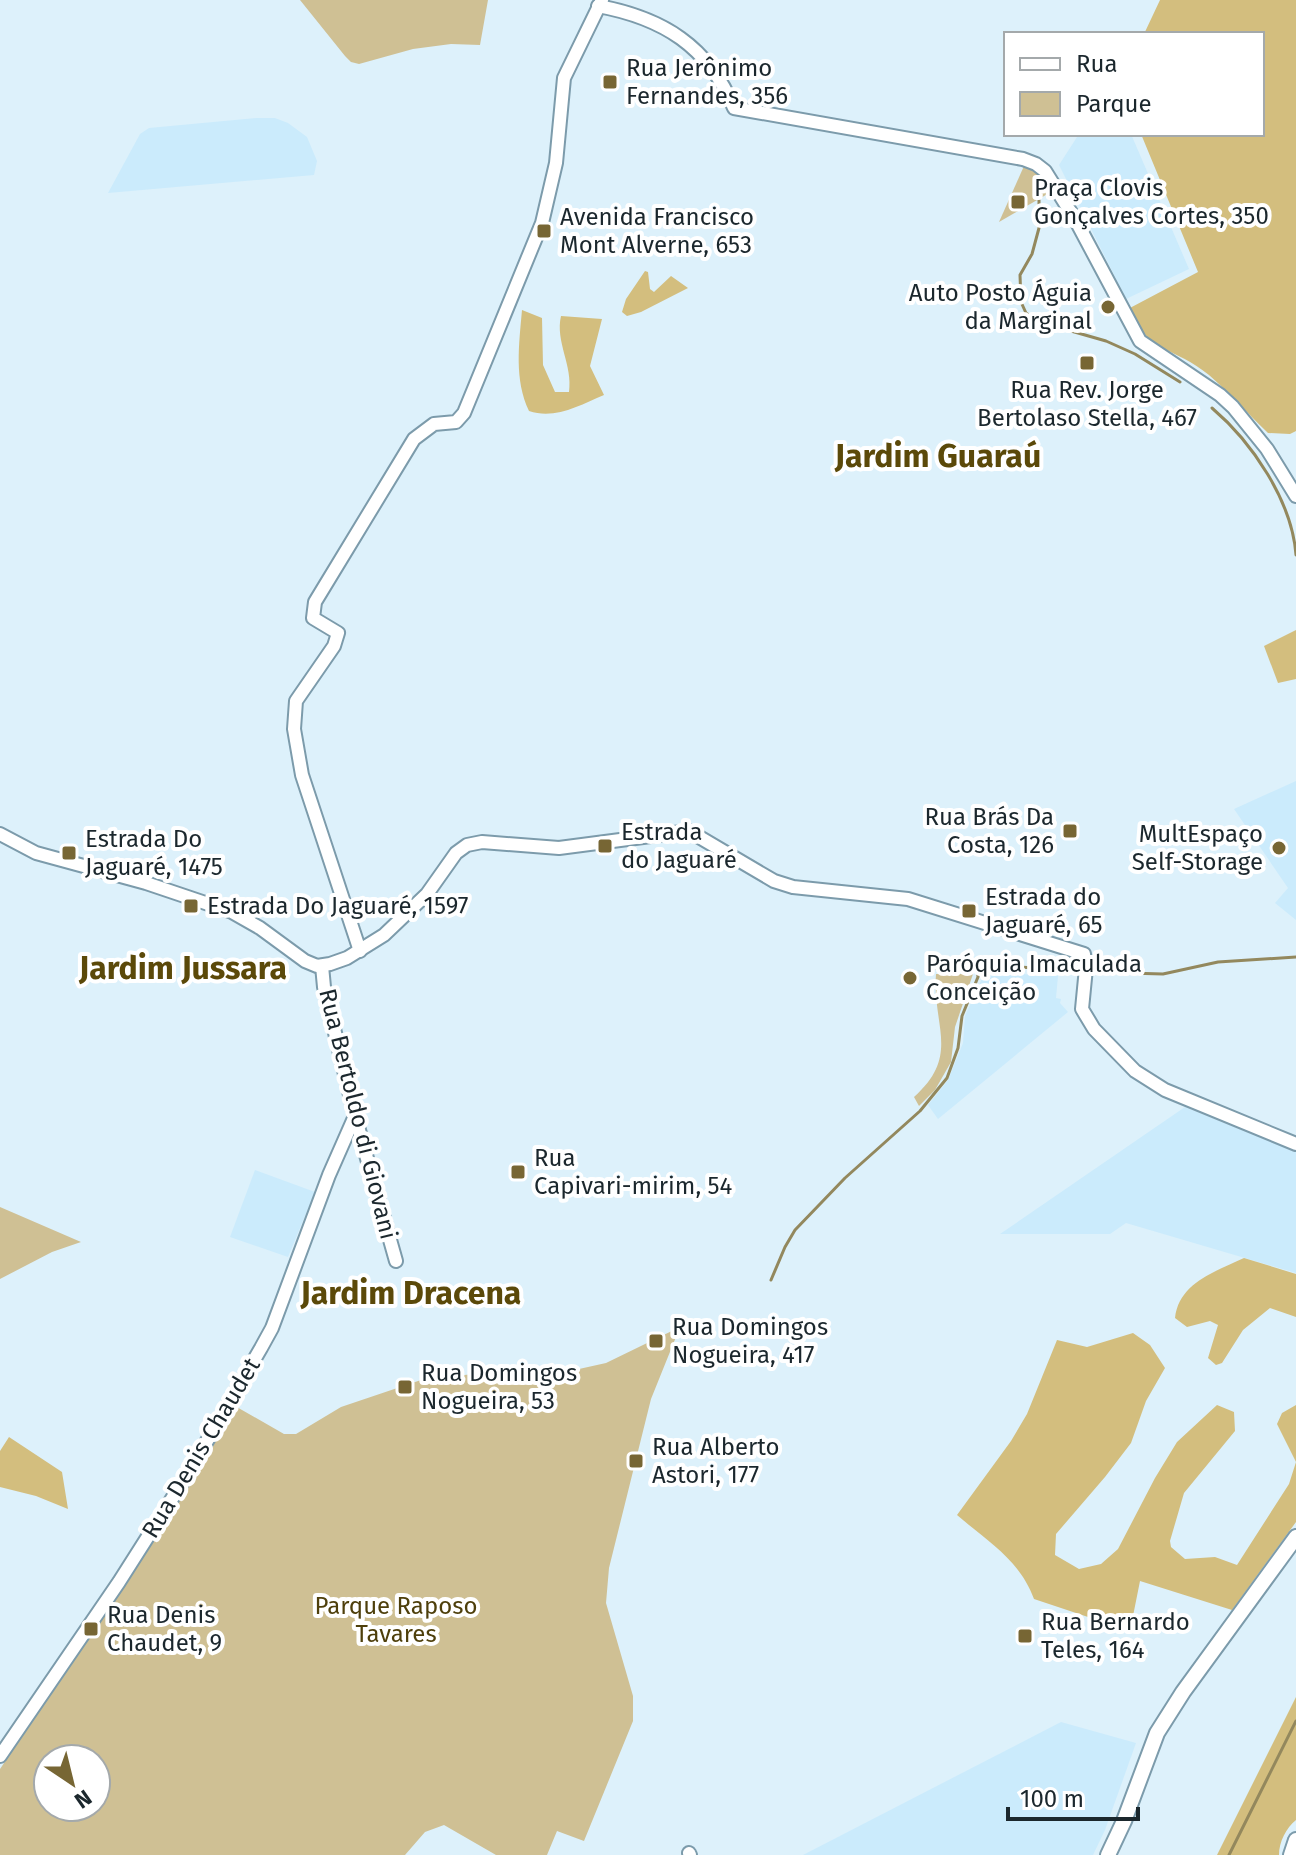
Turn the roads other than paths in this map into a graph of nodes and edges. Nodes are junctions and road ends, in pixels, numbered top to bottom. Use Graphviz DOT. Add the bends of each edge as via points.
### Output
graph roads {
  1 [pos="600,3"];
  2 [pos="1296,496"];
  3 [pos="0,834"];
  4 [pos="360,951"];
  5 [pos="322,966"];
  6 [pos="355,1116"];
  7 [pos="1296,1144"];
  8 [pos="396,1261"];
  9 [pos="1296,1537"];
  10 [pos="0,1756"];
  11 [pos="1296,1840"];
  12 [pos="1108,1855"];
  13 [pos="1291,1855"];
  1 -- 2 [label="street" via="670,29 708,62 734,108 1036,164 1073,217 1140,341 1220,395 1267,449"];
  1 -- 4 [label="street" via="564,78 549,203 462,417 434,424 414,439 315,602 313,618 338,633 296,701 296,744"];
  3 -- 5 [label="street" via="36,853 232,912 305,961"];
  4 -- 5 [label="street"];
  4 -- 7 [label="street" via="397,924 467,845 559,848 689,831 793,887 908,899 1084,954 1082,1009 1128,1065 1165,1090"];
  5 -- 6 [label="street, Rua Bertoldo di Giovani"];
  6 -- 8 [label="street, Rua Bertoldo di Giovani"];
  6 -- 10 [label="street, Rua Denis Chaudet" via="267,1338 130,1565"];
  9 -- 12 [label="main road" via="1161,1726"];
  11 -- 13 [label="main road"];
}
